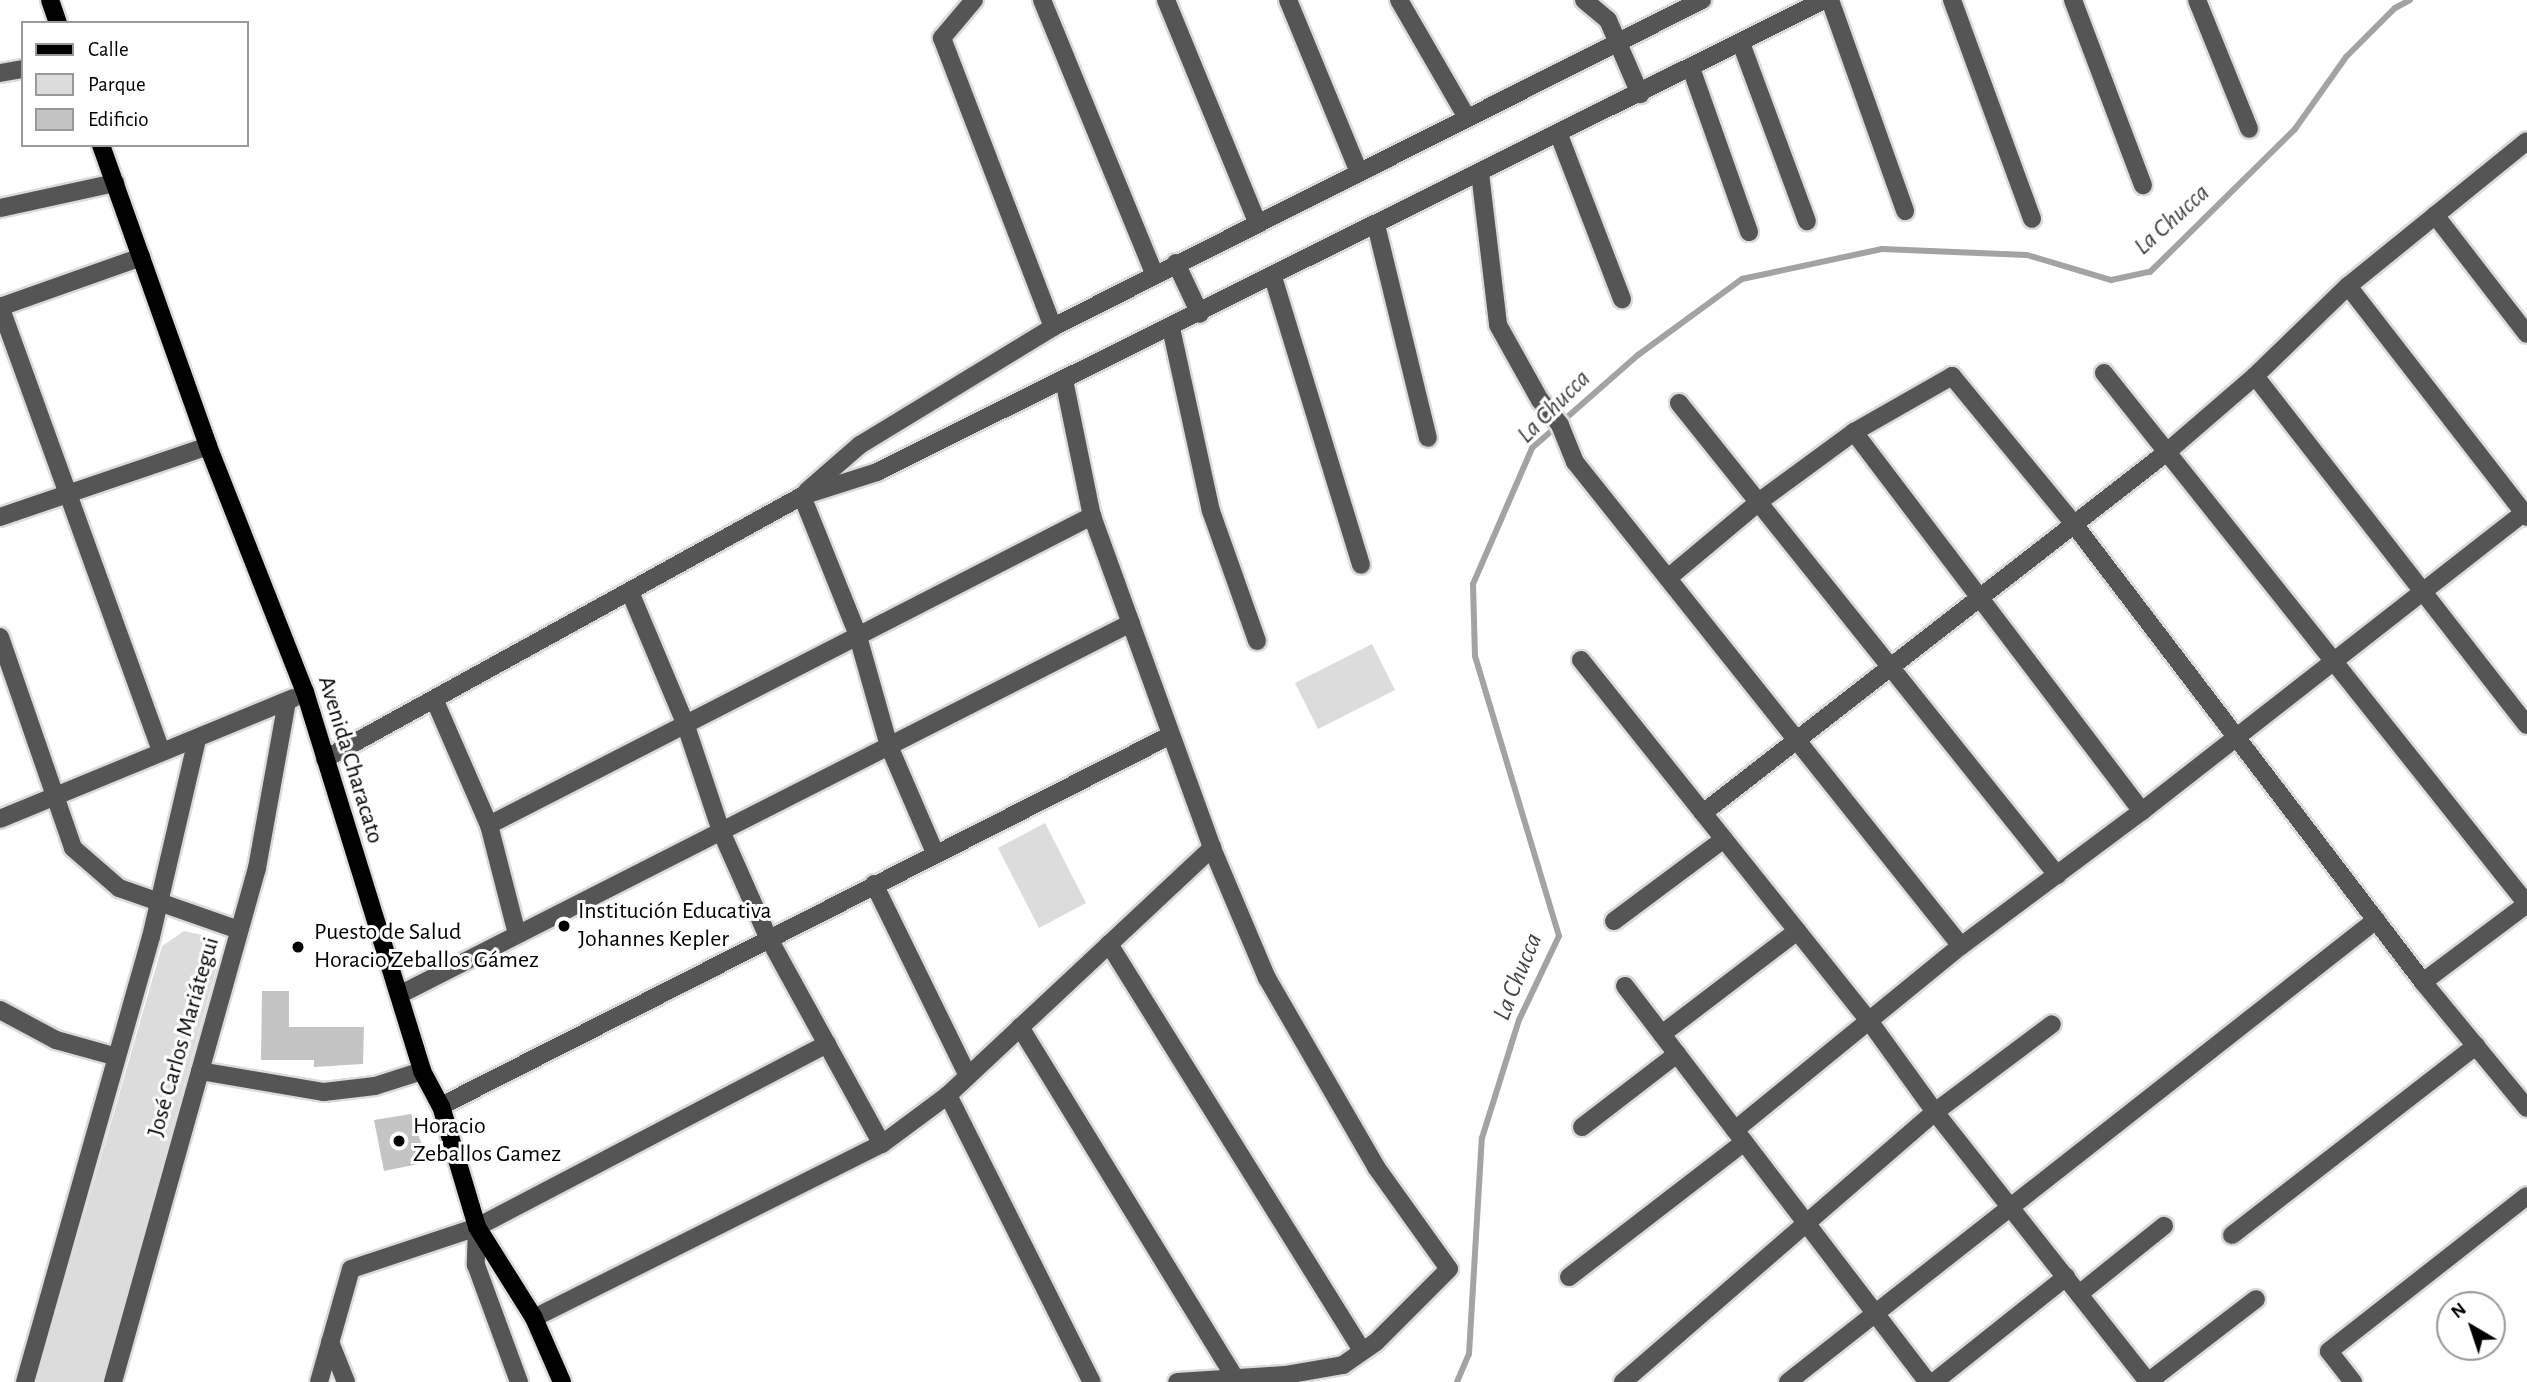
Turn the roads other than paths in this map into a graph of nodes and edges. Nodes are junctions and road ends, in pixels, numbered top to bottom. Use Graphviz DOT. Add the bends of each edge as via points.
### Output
graph roads {
  1 [pos="50,0"];
  2 [pos="974,0"];
  3 [pos="1042,0"];
  4 [pos="1166,0"];
  5 [pos="1288,0"];
  6 [pos="1399,0"];
  7 [pos="1584,0"];
  8 [pos="1702,0"];
  9 [pos="1824,0"];
  10 [pos="1830,0"];
  11 [pos="1952,0"];
  12 [pos="2073,0"];
  13 [pos="2197,0"];
  14 [pos="57,21"];
  15 [pos="1617,43"];
  16 [pos="1741,43"];
  17 [pos="1691,68"];
  18 [pos="21,69"];
  19 [pos="0,73"];
  20 [pos="1640,94"];
  21 [pos="1467,118"];
  22 [pos="2249,129"];
  23 [pos="1559,135"];
  24 [pos="2525,145"];
  25 [pos="103,147"];
  26 [pos="1359,172"];
  27 [pos="1480,173"];
  28 [pos="115,183"];
  29 [pos="2143,185"];
  30 [pos="0,208"];
  31 [pos="1905,211"];
  32 [pos="2435,215"];
  33 [pos="2032,219"];
  34 [pos="1807,221"];
  35 [pos="1257,222"];
  36 [pos="1376,225"];
  37 [pos="1749,232"];
  38 [pos="141,257"];
  39 [pos="1176,263"];
  40 [pos="1154,273"];
  41 [pos="1273,278"];
  42 [pos="2348,286"];
  43 [pos="1622,299"];
  44 [pos="0,307"];
  45 [pos="1200,314"];
  46 [pos="1053,327"];
  47 [pos="1171,328"];
  48 [pos="2527,334"];
  49 [pos="2104,373"];
  50 [pos="2255,376"];
  51 [pos="1064,380"];
  52 [pos="1679,403"];
  53 [pos="1854,432"];
  54 [pos="1428,438"];
  55 [pos="208,446"];
  56 [pos="2167,452"];
  57 [pos="68,494"];
  58 [pos="802,496"];
  59 [pos="1760,500"];
  60 [pos="2525,515"];
  61 [pos="1092,516"];
  62 [pos="0,517"];
  63 [pos="2073,523"];
  64 [pos="1361,565"];
  65 [pos="1668,578"];
  66 [pos="2423,591"];
  67 [pos="630,592"];
  68 [pos="1981,595"];
  69 [pos="1131,623"];
  70 [pos="857,633"];
  71 [pos="0,637"];
  72 [pos="1256,641"];
  73 [pos="1581,660"];
  74 [pos="2332,660"];
  75 [pos="1888,667"];
  76 [pos="305,692"];
  77 [pos="435,701"];
  78 [pos="287,702"];
  79 [pos="685,723"];
  80 [pos="2527,725"];
  81 [pos="1171,735"];
  82 [pos="2235,736"];
  83 [pos="197,739"];
  84 [pos="1796,741"];
  85 [pos="889,746"];
  86 [pos="161,750"];
  87 [pos="325,759"];
  88 [pos="55,796"];
  89 [pos="2142,811"];
  90 [pos="1703,813"];
  91 [pos="0,819"];
  92 [pos="489,825"];
  93 [pos="721,831"];
  94 [pos="1724,839"];
  95 [pos="1212,848"];
  96 [pos="935,853"];
  97 [pos="2057,875"];
  98 [pos="874,884"];
  99 [pos="159,904"];
  100 [pos="2527,904"];
  101 [pos="2376,920"];
  102 [pos="1614,921"];
  103 [pos="239,930"];
  104 [pos="1797,931"];
  105 [pos="517,934"];
  106 [pos="768,937"];
  107 [pos="1109,944"];
  108 [pos="1961,946"];
  109 [pos="2423,982"];
  110 [pos="1625,986"];
  111 [pos="399,995"];
  112 [pos="0,1010"];
  113 [pos="1870,1022"];
  114 [pos="2052,1024"];
  115 [pos="1020,1027"];
  116 [pos="1662,1034"];
  117 [pos="827,1044"];
  118 [pos="2476,1046"];
  119 [pos="1677,1054"];
  120 [pos="117,1057"];
  121 [pos="200,1071"];
  122 [pos="422,1071"];
  123 [pos="968,1076"];
  124 [pos="948,1095"];
  125 [pos="441,1106"];
  126 [pos="2527,1108"];
  127 [pos="1935,1112"];
  128 [pos="1583,1127"];
  129 [pos="1740,1136"];
  130 [pos="882,1144"];
  131 [pos="2527,1196"];
  132 [pos="2010,1206"];
  133 [pos="1805,1221"];
  134 [pos="2164,1226"];
  135 [pos="477,1227"];
  136 [pos="2232,1235"];
  137 [pos="1569,1277"];
  138 [pos="2066,1277"];
  139 [pos="2079,1294"];
  140 [pos="2256,1299"];
  141 [pos="1874,1311"];
  142 [pos="534,1318"];
  143 [pos="330,1342"];
  144 [pos="1362,1350"];
  145 [pos="1233,1375"];
  146 [pos="25,1382"];
  147 [pos="113,1382"];
  148 [pos="319,1382"];
  149 [pos="346,1382"];
  150 [pos="519,1382"];
  151 [pos="562,1382"];
  152 [pos="1092,1382"];
  153 [pos="1177,1382"];
  154 [pos="1623,1382"];
  155 [pos="1788,1382"];
  156 [pos="1928,1382"];
  157 [pos="1934,1382"];
  158 [pos="2148,1382"];
  159 [pos="2353,1382"];
  1 -- 14 [label="main road"];
  2 -- 46 [label="street" via="942,38"];
  3 -- 40 [label="street"];
  4 -- 35 [label="street"];
  5 -- 26 [label="street"];
  6 -- 21 [label="street"];
  7 -- 15 [label="street" via="1608,20"];
  8 -- 15 [label="street"];
  9 -- 16 [label="street"];
  10 -- 31 [label="street"];
  11 -- 33 [label="street"];
  12 -- 29 [label="street"];
  13 -- 22 [label="street"];
  15 -- 20 [label="street"];
  15 -- 21 [label="street"];
  16 -- 17 [label="street"];
  16 -- 34 [label="street"];
  17 -- 20 [label="street"];
  17 -- 37 [label="street"];
  18 -- 19 [label="street"];
  20 -- 23 [label="street"];
  21 -- 26 [label="street"];
  23 -- 27 [label="street"];
  23 -- 43 [label="street"];
  24 -- 32 [label="street"];
  25 -- 28 [label="main road, Avenida Characato"];
  26 -- 35 [label="street"];
  27 -- 36 [label="street"];
  27 -- 65 [label="street" via="1498,325 1540,400 1560,425 1575,462"];
  28 -- 30 [label="street"];
  28 -- 38 [label="main road, Avenida Characato"];
  32 -- 42 [label="street"];
  32 -- 48 [label="street"];
  35 -- 39 [label="street"];
  36 -- 41 [label="street"];
  36 -- 54 [label="street"];
  38 -- 44 [label="street"];
  38 -- 55 [label="main road, Avenida Characato"];
  39 -- 40 [label="street"];
  39 -- 45 [label="street"];
  40 -- 46 [label="street"];
  41 -- 45 [label="street"];
  41 -- 64 [label="street"];
  42 -- 50 [label="street"];
  42 -- 60 [label="street"];
  44 -- 57 [label="street"];
  45 -- 47 [label="street"];
  46 -- 58 [label="street" via="860,445"];
  47 -- 51 [label="street"];
  47 -- 72 [label="street" via="1212,511"];
  49 -- 56 [label="street"];
  50 -- 56 [label="street"];
  50 -- 66 [label="street"];
  51 -- 58 [label="street" via="877,472"];
  51 -- 61 [label="street"];
  52 -- 59 [label="street"];
  53 -- 59 [label="street"];
  53 -- 63 [label="street" via="1952,376"];
  53 -- 68 [label="street"];
  55 -- 57 [label="street"];
  55 -- 76 [label="main road, Avenida Characato"];
  56 -- 63 [label="street"];
  56 -- 74 [label="street"];
  57 -- 62 [label="street"];
  57 -- 86 [label="street"];
  58 -- 67 [label="street"];
  58 -- 70 [label="street"];
  59 -- 65 [label="street"];
  59 -- 75 [label="street"];
  60 -- 66 [label="street"];
  61 -- 69 [label="street"];
  61 -- 70 [label="street"];
  63 -- 68 [label="street"];
  63 -- 82 [label="street"];
  65 -- 84 [label="street"];
  66 -- 74 [label="street"];
  66 -- 80 [label="street"];
  67 -- 77 [label="street"];
  67 -- 79 [label="street"];
  68 -- 75 [label="street"];
  68 -- 89 [label="street"];
  69 -- 81 [label="street"];
  69 -- 85 [label="street"];
  70 -- 79 [label="street"];
  70 -- 85 [label="street"];
  71 -- 88 [label="street"];
  73 -- 90 [label="street"];
  74 -- 82 [label="street"];
  74 -- 100 [label="street"];
  75 -- 84 [label="street"];
  75 -- 97 [label="street"];
  76 -- 78 [label="street"];
  76 -- 87 [label="main road, Avenida Characato"];
  77 -- 87 [label="street"];
  77 -- 92 [label="street"];
  78 -- 83 [label="street"];
  78 -- 103 [label="street, José Carlos Mariátegui" via="257,867"];
  79 -- 92 [label="street"];
  79 -- 93 [label="street"];
  81 -- 95 [label="street"];
  81 -- 96 [label="street"];
  82 -- 89 [label="street"];
  82 -- 101 [label="street"];
  83 -- 86 [label="street"];
  83 -- 99 [label="street"];
  84 -- 90 [label="street"];
  84 -- 108 [label="street"];
  85 -- 93 [label="street"];
  85 -- 96 [label="street"];
  86 -- 88 [label="street"];
  87 -- 111 [label="main road, Avenida Characato"];
  88 -- 91 [label="street"];
  88 -- 99 [label="street" via="73,848 119,888"];
  89 -- 97 [label="street"];
  90 -- 94 [label="street"];
  92 -- 105 [label="street"];
  93 -- 105 [label="street"];
  93 -- 106 [label="street"];
  94 -- 102 [label="street"];
  94 -- 104 [label="street"];
  95 -- 107 [label="street"];
  95 -- 144 [label="street" via="1267,978 1376,1167 1449,1269"];
  96 -- 98 [label="street"];
  97 -- 108 [label="street"];
  98 -- 106 [label="street"];
  98 -- 123 [label="street"];
  99 -- 103 [label="street"];
  99 -- 120 [label="street"];
  100 -- 109 [label="street"];
  101 -- 109 [label="street"];
  101 -- 132 [label="street"];
  103 -- 121 [label="street, José Carlos Mariátegui"];
  104 -- 113 [label="street"];
  104 -- 116 [label="street"];
  105 -- 111 [label="street"];
  106 -- 117 [label="street"];
  106 -- 125 [label="street"];
  107 -- 115 [label="street"];
  107 -- 144 [label="street"];
  108 -- 113 [label="street"];
  109 -- 118 [label="street"];
  110 -- 116 [label="street"];
  111 -- 122 [label="main road, Avenida Characato"];
  112 -- 120 [label="street" via="56,1040"];
  113 -- 127 [label="street"];
  113 -- 129 [label="street"];
  114 -- 127 [label="street"];
  115 -- 123 [label="street"];
  115 -- 145 [label="street"];
  116 -- 119 [label="street"];
  117 -- 130 [label="street"];
  117 -- 135 [label="street"];
  118 -- 126 [label="street"];
  118 -- 136 [label="street"];
  119 -- 128 [label="street"];
  119 -- 129 [label="street"];
  120 -- 146 [label="street"];
  121 -- 122 [label="street" via="324,1092 375,1086"];
  121 -- 147 [label="street, José Carlos Mariátegui"];
  122 -- 125 [label="main road, Avenida Characato"];
  123 -- 124 [label="street"];
  124 -- 130 [label="street"];
  124 -- 152 [label="street"];
  125 -- 135 [label="main road, Avenida Characato"];
  127 -- 132 [label="street"];
  127 -- 133 [label="street"];
  129 -- 133 [label="street"];
  129 -- 137 [label="street"];
  130 -- 142 [label="street"];
  131 -- 159 [label="street" via="2329,1351"];
  132 -- 138 [label="street"];
  132 -- 141 [label="street"];
  133 -- 141 [label="street"];
  133 -- 154 [label="street"];
  134 -- 139 [label="street"];
  135 -- 142 [label="main road, Avenida Characato"];
  135 -- 143 [label="street" via="351,1269"];
  135 -- 150 [label="street" via="476,1265"];
  138 -- 139 [label="street"];
  138 -- 157 [label="street"];
  139 -- 158 [label="street"];
  140 -- 158 [label="street"];
  141 -- 155 [label="street"];
  141 -- 156 [label="street"];
  142 -- 151 [label="main road, Avenida Characato"];
  143 -- 148 [label="street"];
  143 -- 149 [label="street"];
  144 -- 145 [label="street" via="1343,1365 1322,1370"];
  145 -- 153 [label="street"];
}
